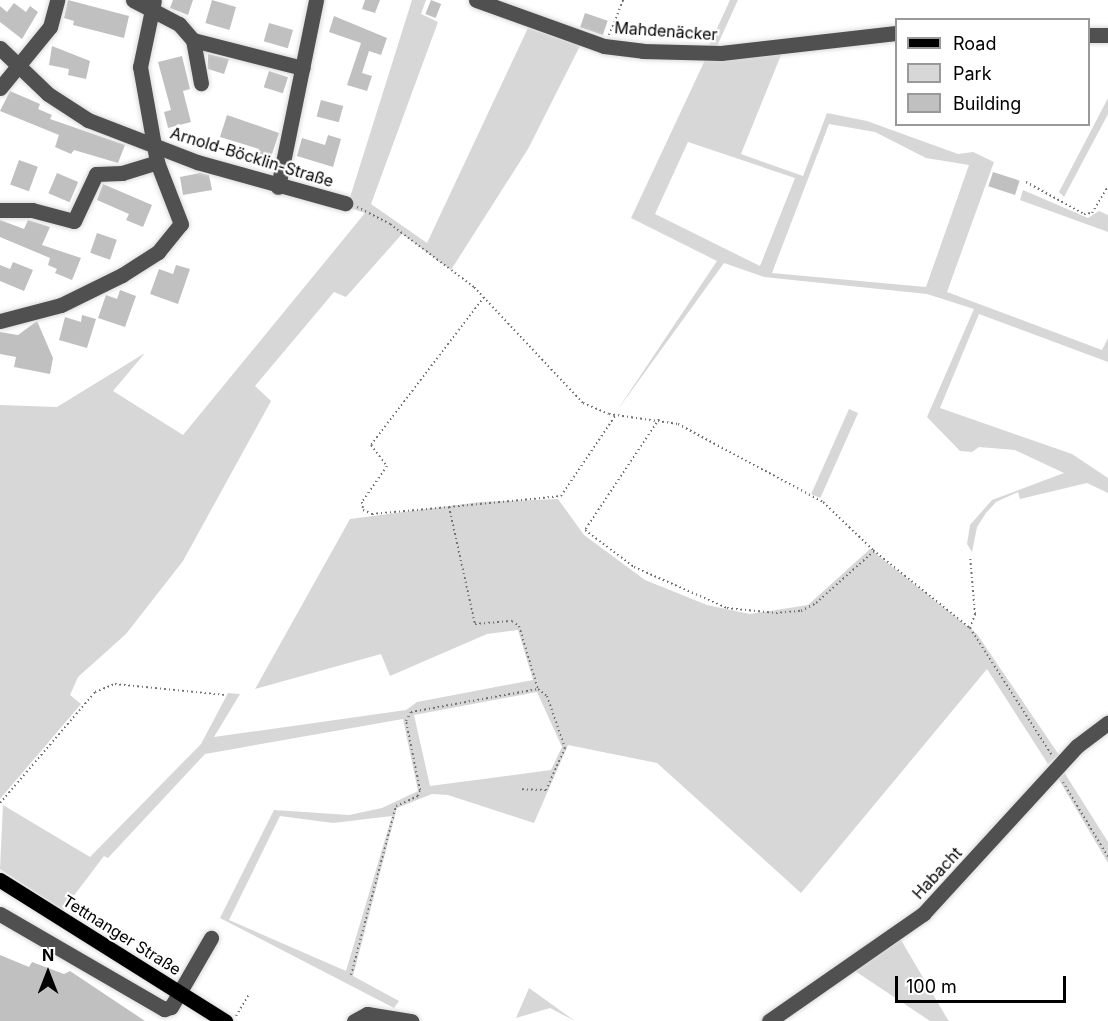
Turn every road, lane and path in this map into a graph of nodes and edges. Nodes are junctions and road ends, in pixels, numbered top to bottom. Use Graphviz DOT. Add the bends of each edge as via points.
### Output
graph roads {
  1 [pos="57,0"];
  2 [pos="133,0"];
  3 [pos="316,0"];
  4 [pos="476,0"];
  5 [pos="623,0"];
  6 [pos="152,6"];
  7 [pos="895,33"];
  8 [pos="1090,35"];
  9 [pos="1108,35"];
  10 [pos="193,40"];
  11 [pos="604,45"];
  12 [pos="0,48"];
  13 [pos="17,63"];
  14 [pos="302,69"];
  15 [pos="201,84"];
  16 [pos="0,88"];
  17 [pos="153,145"];
  18 [pos="157,162"];
  19 [pos="1026,182"];
  20 [pos="1108,186"];
  21 [pos="278,187"];
  22 [pos="345,203"];
  23 [pos="0,210"];
  24 [pos="484,297"];
  25 [pos="0,321"];
  26 [pos="616,415"];
  27 [pos="659,419"];
  28 [pos="449,507"];
  29 [pos="874,551"];
  30 [pos="970,556"];
  31 [pos="970,628"];
  32 [pos="538,689"];
  33 [pos="226,695"];
  34 [pos="1108,723"];
  35 [pos="1057,767"];
  36 [pos="521,789"];
  37 [pos="0,803"];
  38 [pos="1108,856"];
  39 [pos="0,880"];
  40 [pos="0,914"];
  41 [pos="211,938"];
  42 [pos="351,975"];
  43 [pos="179,993"];
  44 [pos="249,994"];
  45 [pos="225,1021"];
  46 [pos="233,1021"];
  47 [pos="354,1021"];
  48 [pos="411,1021"];
  49 [pos="769,1021"];
  1 -- 13 [label="street" via="50,27"];
  2 -- 6 [label="street"];
  3 -- 14 [label="street"];
  4 -- 11 [label="street, Mahdenäcker"];
  5 -- 11 [label="path"];
  6 -- 10 [label="street" via="179,24"];
  6 -- 17 [label="street" via="140,67"];
  7 -- 11 [label="street, Mahdenäcker" via="721,54"];
  8 -- 9 [label="street"];
  10 -- 14 [label="street"];
  10 -- 15 [label="street"];
  12 -- 13 [label="street, Arnold-Böcklin-Straße"];
  13 -- 16 [label="street"];
  13 -- 17 [label="street, Arnold-Böcklin-Straße" via="48,94 88,120"];
  14 -- 21 [label="street"];
  17 -- 18 [label="street"];
  17 -- 21 [label="street, Arnold-Böcklin-Straße"];
  18 -- 23 [label="street" via="122,172 96,174 74,221 32,210"];
  18 -- 25 [label="street" via="181,224 171,239 122,275 61,305"];
  19 -- 20 [label="path" via="1084,214 1092,213"];
  21 -- 22 [label="street, Arnold-Böcklin-Straße"];
  22 -- 24 [label="path" via="390,224"];
  24 -- 26 [label="path" via="571,395 592,409"];
  24 -- 28 [label="path" via="371,445 387,466 362,502 363,510 372,514"];
  26 -- 27 [label="path"];
  26 -- 28 [label="path" via="561,496"];
  27 -- 29 [label="path" via="678,424 823,502"];
  27 -- 29 [label="path" via="585,530 634,567 727,608 776,613 801,611 816,603"];
  28 -- 32 [label="path" via="476,624 512,621 519,626"];
  29 -- 31 [label="path"];
  30 -- 31 [label="path" via="975,614"];
  31 -- 35 [label="path"];
  32 -- 36 [label="path" via="547,696 565,748 546,790"];
  32 -- 42 [label="path" via="409,716 420,790 418,796 396,806"];
  33 -- 37 [label="path" via="123,684 95,692"];
  34 -- 35 [label="street, Habacht"];
  35 -- 38 [label="path"];
  35 -- 49 [label="street, Habacht" via="923,914"];
  39 -- 43 [label="main road, Tettnanger Straße"];
  40 -- 43 [label="street" via="164,1009"];
  41 -- 43 [label="street"];
  43 -- 45 [label="main road, Tettnanger Straße"];
  44 -- 46 [label="path"];
  47 -- 48 [label="street" via="367,1014"];
}
